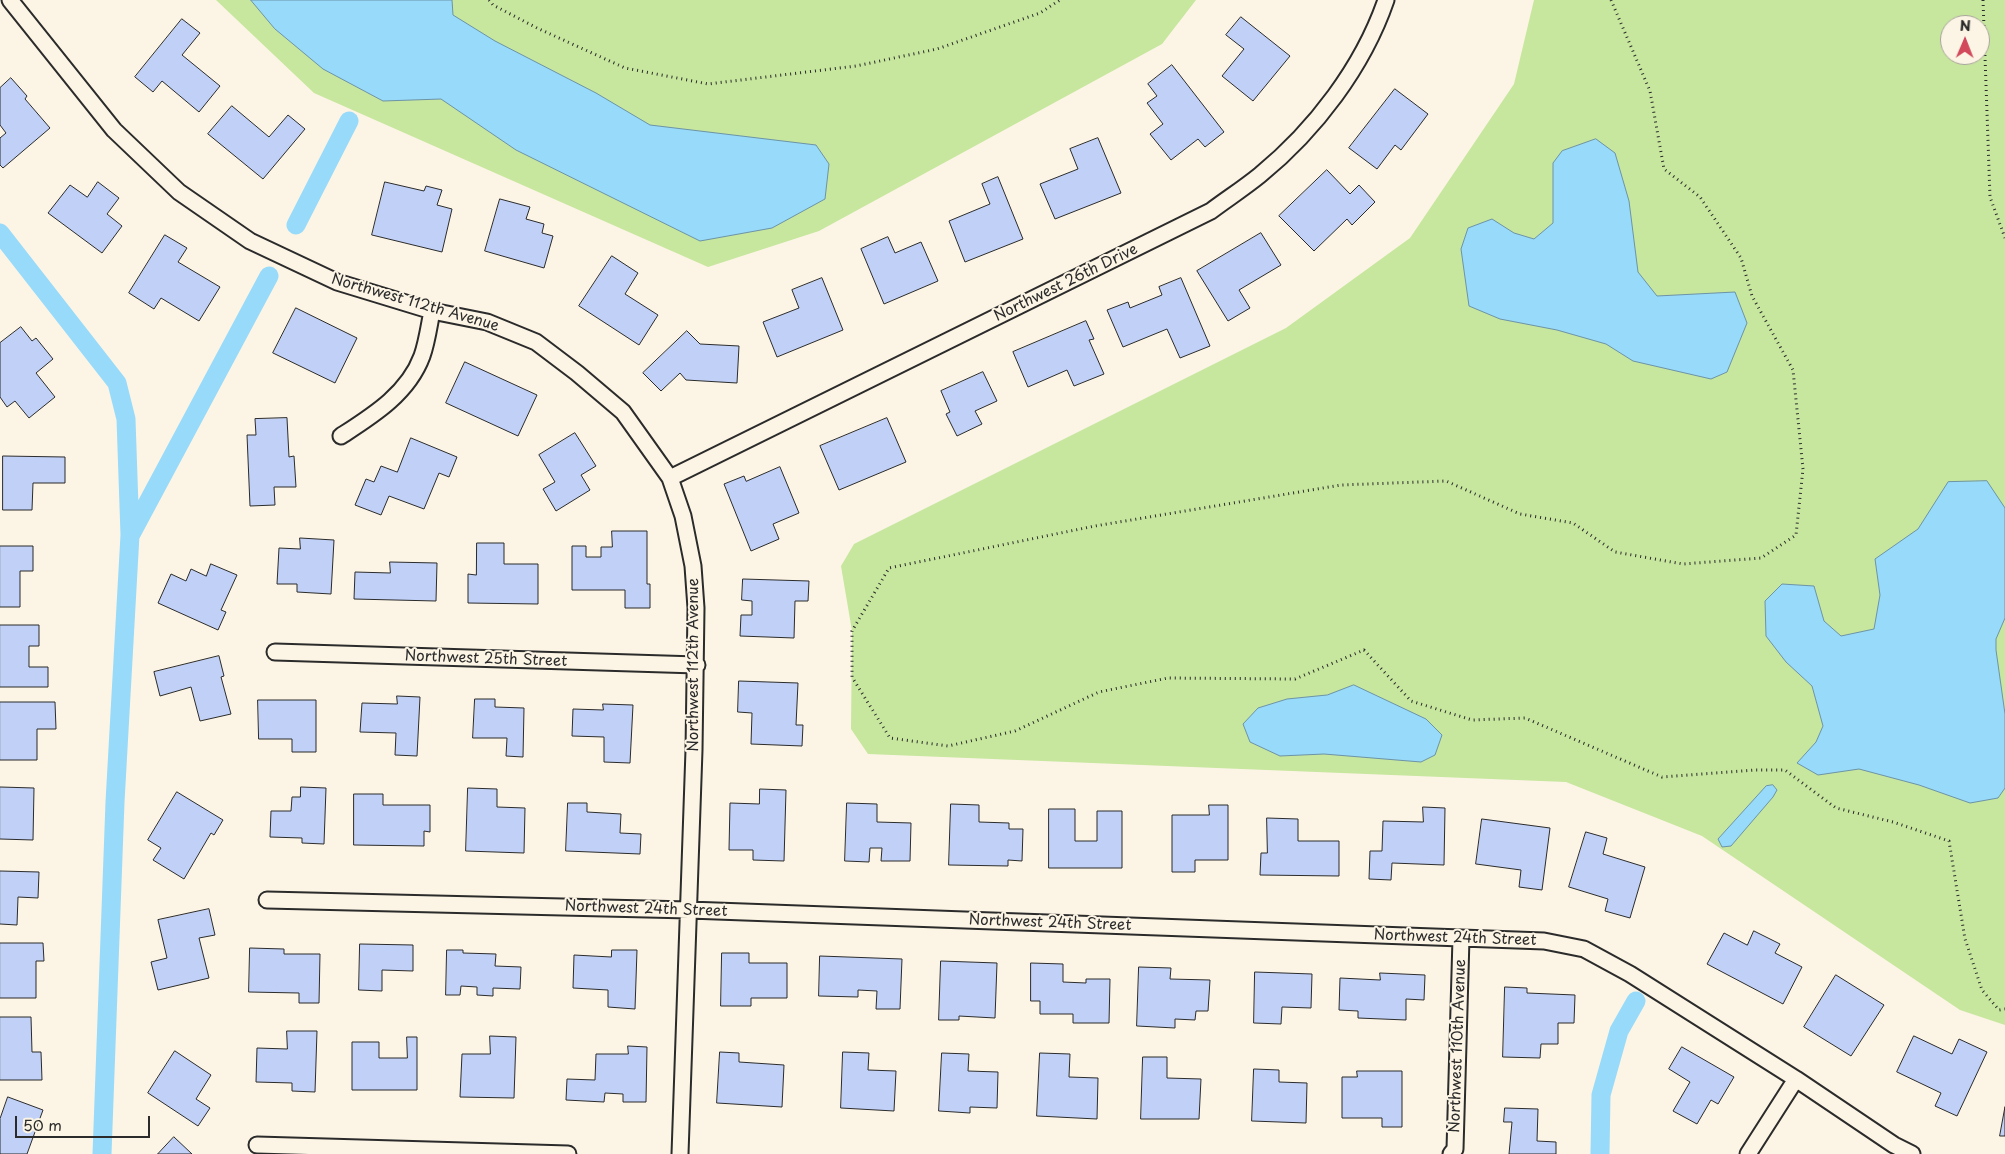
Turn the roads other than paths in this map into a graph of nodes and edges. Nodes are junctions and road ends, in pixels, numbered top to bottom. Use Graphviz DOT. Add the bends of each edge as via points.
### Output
graph roads {
  1 [pos="10,0"];
  2 [pos="1386,0"];
  3 [pos="432,311"];
  4 [pos="341,436"];
  5 [pos="670,478"];
  6 [pos="275,652"];
  7 [pos="697,666"];
  8 [pos="267,900"];
  9 [pos="689,910"];
  10 [pos="1461,938"];
  11 [pos="1796,1079"];
  12 [pos="257,1146"];
  13 [pos="568,1154"];
  14 [pos="680,1154"];
  15 [pos="1451,1154"];
  16 [pos="1748,1154"];
  17 [pos="1912,1154"];
  1 -- 3 [label="street, Northwest 112th Avenue" via="114,130 179,192 250,241 338,282"];
  2 -- 5 [label="street, Northwest 26th Drive" via="1379,21 1345,83 1303,135 1260,175 1211,211"];
  3 -- 4 [label="street" via="422,357 404,386 382,410"];
  3 -- 5 [label="street, Northwest 112th Avenue" via="487,322 536,342 623,412"];
  5 -- 7 [label="street, Northwest 112th Avenue" via="683,516 693,566"];
  6 -- 7 [label="street, Northwest 25th Street"];
  7 -- 9 [label="street, Northwest 112th Avenue"];
  8 -- 9 [label="street, Northwest 24th Street"];
  9 -- 10 [label="street, Northwest 24th Street"];
  9 -- 14 [label="street, Northwest 112th Avenue"];
  10 -- 11 [label="street, Northwest 24th Street" via="1544,941 1584,949 1630,974"];
  10 -- 15 [label="street, Northwest 110th Avenue" via="1455,1149"];
  11 -- 16 [label="street"];
  11 -- 17 [label="street, Northwest 24th Street"];
  12 -- 13 [label="street"];
}
